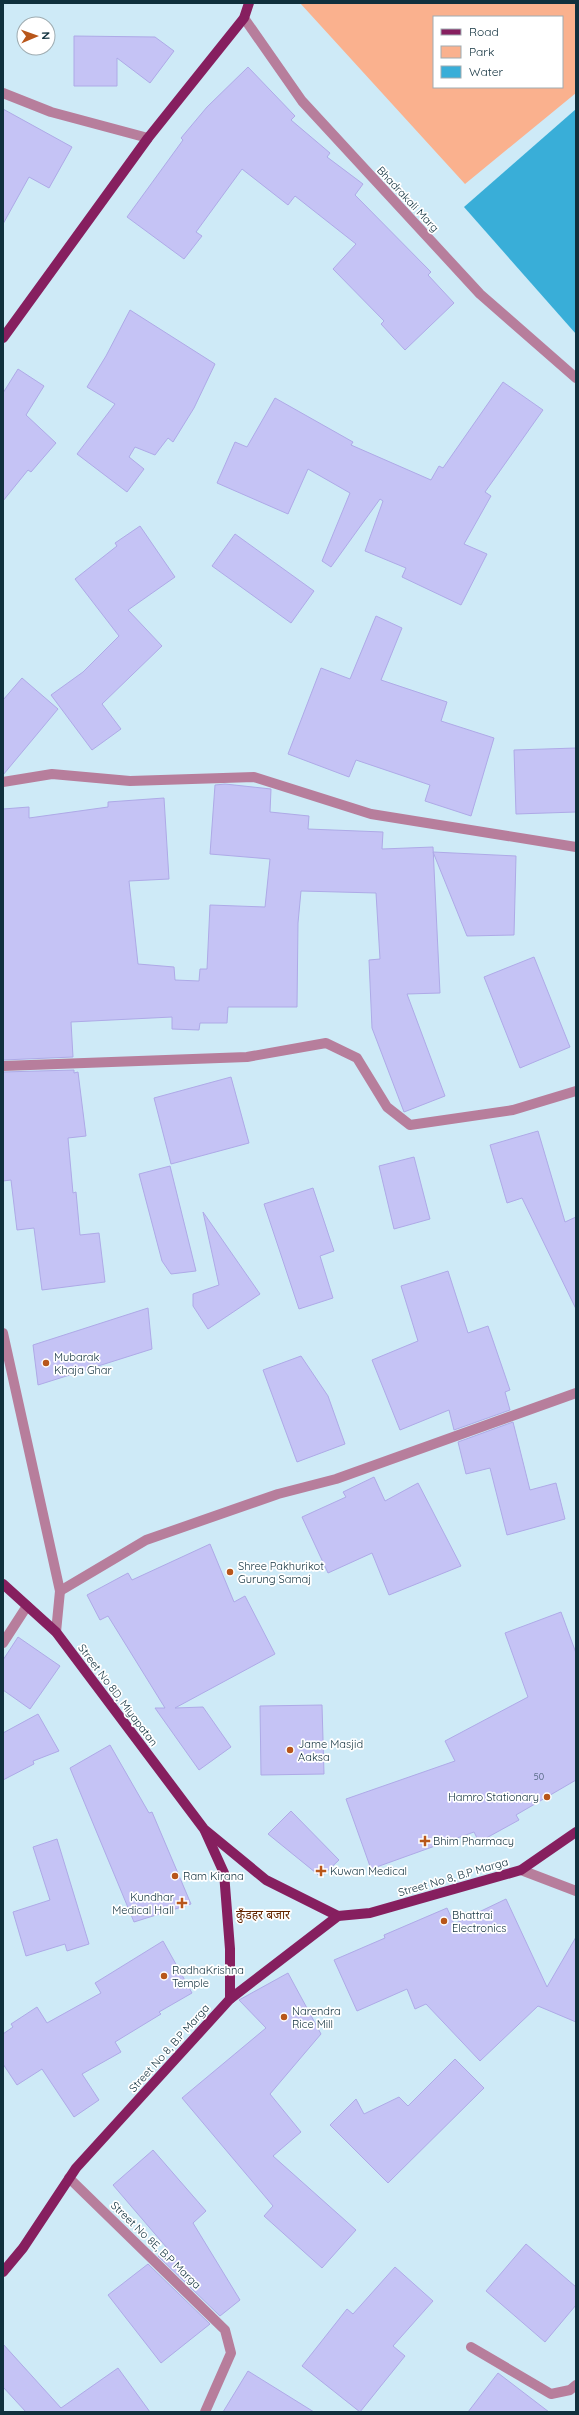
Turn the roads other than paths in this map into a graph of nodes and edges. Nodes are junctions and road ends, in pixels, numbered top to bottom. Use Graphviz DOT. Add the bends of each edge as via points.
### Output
graph roads {
  1 [pos="249,3"];
  2 [pos="244,18"];
  3 [pos="3,93"];
  4 [pos="148,138"];
  5 [pos="3,338"];
  6 [pos="576,378"];
  7 [pos="3,782"];
  8 [pos="576,847"];
  9 [pos="3,1066"];
  10 [pos="576,1091"];
  11 [pos="3,1333"];
  12 [pos="576,1393"];
  13 [pos="3,1584"];
  14 [pos="60,1591"];
  15 [pos="27,1606"];
  16 [pos="56,1632"];
  17 [pos="3,1642"];
  18 [pos="204,1829"];
  19 [pos="576,1832"];
  20 [pos="521,1870"];
  21 [pos="576,1890"];
  22 [pos="338,1916"];
  23 [pos="230,1999"];
  24 [pos="69,2178"];
  25 [pos="3,2272"];
  26 [pos="471,2347"];
  27 [pos="576,2385"];
  28 [pos="205,2412"];
  1 -- 2 [label="main road"];
  2 -- 4 [label="main road"];
  2 -- 6 [label="street, Bhadrakali Marg" via="302,101 464,277"];
  3 -- 4 [label="street" via="51,112"];
  4 -- 5 [label="main road"];
  7 -- 8 [label="street" via="52,774 130,781 254,777 372,814"];
  9 -- 10 [label="street" via="247,1057 326,1043 358,1058 386,1107 410,1125 513,1110"];
  11 -- 14 [label="street"];
  12 -- 14 [label="street" via="336,1479 278,1494 146,1540"];
  13 -- 15 [label="main road, Street No 8D, Miyapatan"];
  14 -- 16 [label="street"];
  15 -- 16 [label="main road, Street No 8D, Miyapatan"];
  15 -- 17 [label="street"];
  16 -- 18 [label="main road, Street No 8D, Miyapatan"];
  18 -- 22 [label="main road, Street No 8D, Miyapatan" via="266,1880"];
  18 -- 23 [label="main road, Street No 8D, Miyapatan" via="224,1873 230,1949"];
  19 -- 20 [label="main road, Street No 8, B.P Marga"];
  20 -- 21 [label="street"];
  20 -- 22 [label="main road, Street No 8, B.P Marga" via="370,1913"];
  22 -- 23 [label="main road, Street No 8, B.P Marga"];
  23 -- 24 [label="main road, Street No 8, B.P Marga"];
  24 -- 25 [label="main road, Street No 8, B.P Marga" via="23,2248"];
  24 -- 28 [label="street, Street No 8E, B.P Marga" via="225,2330 231,2353"];
  26 -- 27 [label="street" via="551,2394 570,2390"];
}
